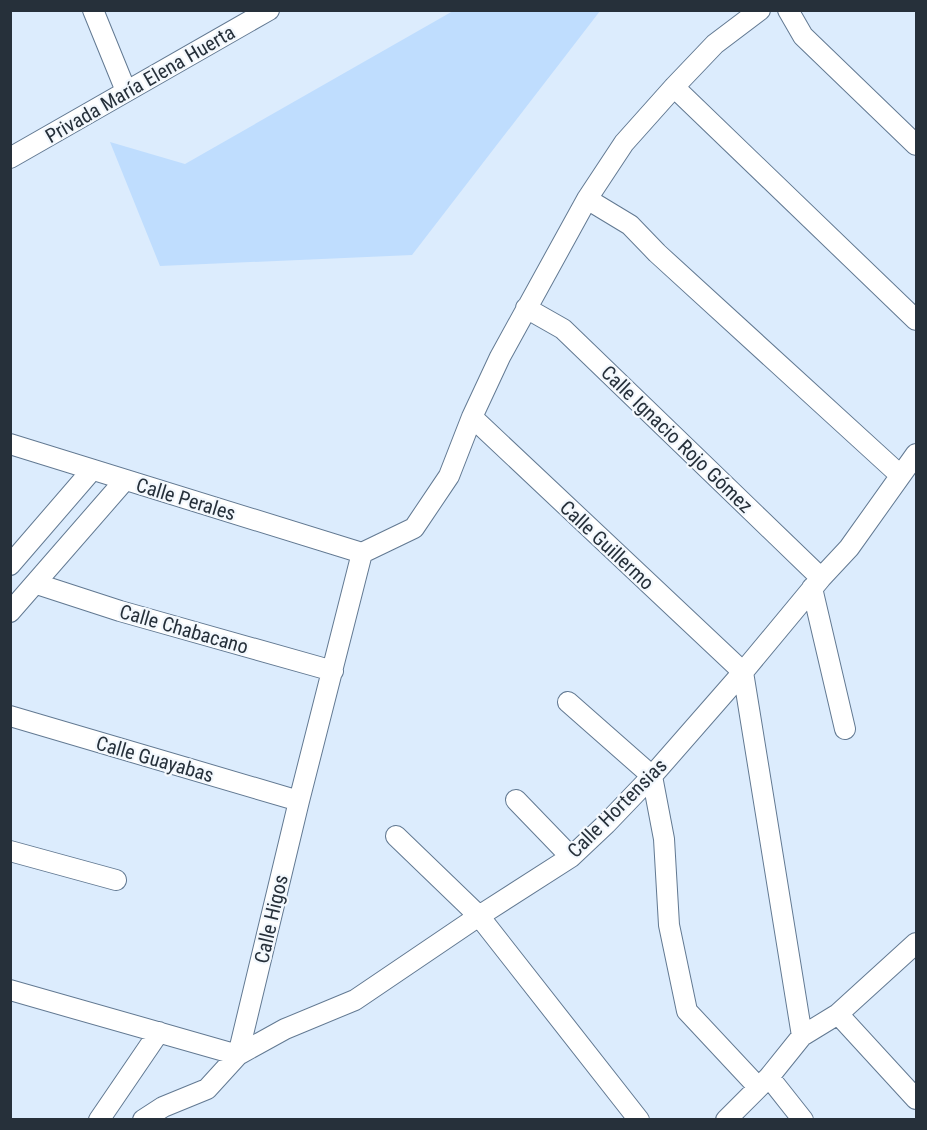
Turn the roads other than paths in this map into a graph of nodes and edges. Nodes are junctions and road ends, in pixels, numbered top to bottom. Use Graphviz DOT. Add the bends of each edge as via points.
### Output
graph roads {
  1 [pos="93,10"];
  2 [pos="269,10"];
  3 [pos="760,10"];
  4 [pos="788,10"];
  5 [pos="674,87"];
  6 [pos="126,91"];
  7 [pos="916,145"];
  8 [pos="10,158"];
  9 [pos="587,199"];
  10 [pos="526,308"];
  11 [pos="916,320"];
  12 [pos="472,417"];
  13 [pos="10,444"];
  14 [pos="916,454"];
  15 [pos="92,470"];
  16 [pos="900,475"];
  17 [pos="125,480"];
  18 [pos="362,554"];
  19 [pos="11,563"];
  20 [pos="817,583"];
  21 [pos="37,584"];
  22 [pos="10,612"];
  23 [pos="333,671"];
  24 [pos="743,672"];
  25 [pos="568,702"];
  26 [pos="10,716"];
  27 [pos="845,729"];
  28 [pos="652,776"];
  29 [pos="516,800"];
  30 [pos="299,801"];
  31 [pos="396,836"];
  32 [pos="10,850"];
  33 [pos="571,857"];
  34 [pos="116,880"];
  35 [pos="478,916"];
  36 [pos="916,943"];
  37 [pos="12,993"];
  38 [pos="838,1014"];
  39 [pos="159,1032"];
  40 [pos="802,1036"];
  41 [pos="238,1055"];
  42 [pos="763,1082"];
  43 [pos="916,1099"];
  44 [pos="99,1119"];
  45 [pos="143,1119"];
  46 [pos="639,1119"];
  47 [pos="726,1119"];
  48 [pos="803,1119"];
  1 -- 6 [label="street"];
  2 -- 6 [label="street, Privada María Elena Huerta"];
  3 -- 5 [label="street" via="715,44"];
  4 -- 7 [label="street" via="803,36"];
  5 -- 9 [label="street" via="624,143"];
  5 -- 11 [label="street"];
  6 -- 8 [label="street, Privada María Elena Huerta"];
  9 -- 10 [label="street"];
  9 -- 16 [label="street" via="630,225"];
  10 -- 12 [label="street"];
  10 -- 20 [label="street, Calle Ignacio Rojo Gómez" via="563,329"];
  12 -- 18 [label="street" via="449,476 414,528"];
  12 -- 24 [label="street, Calle Guillermo"];
  13 -- 15 [label="street, Calle Perales"];
  14 -- 16 [label="street, Calle Hortensias"];
  15 -- 17 [label="street, Calle Perales"];
  15 -- 19 [label="street"];
  16 -- 20 [label="street, Calle Hortensias" via="849,548"];
  17 -- 18 [label="street, Calle Perales"];
  17 -- 21 [label="street"];
  18 -- 23 [label="street, Calle Higos"];
  20 -- 24 [label="street, Calle Hortensias"];
  20 -- 27 [label="street"];
  21 -- 22 [label="street"];
  21 -- 23 [label="street, Calle Chabacano"];
  23 -- 30 [label="street, Calle Higos"];
  24 -- 28 [label="street, Calle Hortensias"];
  24 -- 40 [label="street"];
  25 -- 28 [label="street"];
  26 -- 30 [label="street, Calle Guayabas"];
  28 -- 33 [label="street, Calle Hortensias"];
  28 -- 42 [label="street" via="664,839 669,926 687,1011"];
  29 -- 33 [label="street"];
  30 -- 41 [label="street, Calle Higos"];
  31 -- 35 [label="street"];
  32 -- 34 [label="street"];
  33 -- 35 [label="street, Calle Hortensias"];
  35 -- 41 [label="street, Calle Hortensias" via="355,1000 285,1029"];
  35 -- 46 [label="street"];
  36 -- 38 [label="street"];
  37 -- 39 [label="street"];
  38 -- 40 [label="street"];
  38 -- 43 [label="street"];
  39 -- 41 [label="street"];
  39 -- 44 [label="street"];
  40 -- 42 [label="street"];
  41 -- 45 [label="street, Calle Hortensias" via="207,1089"];
  42 -- 47 [label="street"];
  42 -- 48 [label="street"];
}
